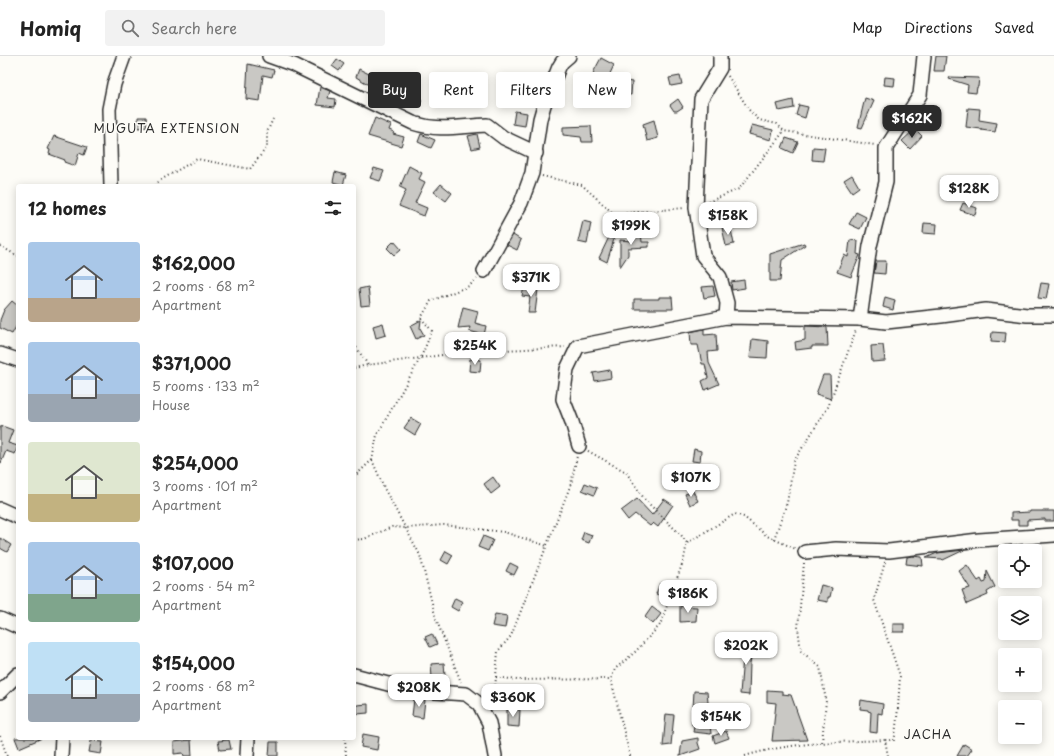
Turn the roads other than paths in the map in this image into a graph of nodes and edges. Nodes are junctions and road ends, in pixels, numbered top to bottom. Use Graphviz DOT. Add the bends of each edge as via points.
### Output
graph roads {
  1 [pos="124,56"];
  2 [pos="269,56"];
  3 [pos="569,56"];
  4 [pos="924,56"];
  5 [pos="720,62"];
  6 [pos="536,153"];
  7 [pos="111,184"];
  8 [pos="484,270"];
  9 [pos="1054,315"];
  10 [pos="726,317"];
  11 [pos="860,319"];
  12 [pos="0,354"];
  13 [pos="16,359"];
  14 [pos="579,446"];
  15 [pos="0,509"];
  16 [pos="16,516"];
  17 [pos="1054,536"];
  18 [pos="805,552"];
  19 [pos="0,618"];
  20 [pos="16,625"];
  21 [pos="16,676"];
  22 [pos="356,676"];
  23 [pos="0,692"];
  24 [pos="62,740"];
  25 [pos="248,740"];
  26 [pos="61,756"];
  27 [pos="247,756"];
  28 [pos="495,756"];
  1 -- 7 [label="street" via="109,109"];
  2 -- 6 [label="street" via="294,65 426,128 487,125 504,138"];
  3 -- 6 [label="street" via="559,67 544,105"];
  4 -- 11 [label="street" via="920,95 886,148 886,182 870,246"];
  5 -- 10 [label="street" via="701,98 696,208 703,256 720,277 727,303"];
  6 -- 8 [label="street" via="532,174 521,203"];
  9 -- 11 [label="street" via="986,310 886,322"];
  10 -- 11 [label="street"];
  10 -- 14 [label="street" via="578,346 567,369 563,399"];
  12 -- 13 [label="street"];
  15 -- 16 [label="street"];
  17 -- 18 [label="street" via="979,540 889,551 836,549"];
  19 -- 20 [label="street"];
  21 -- 23 [label="street"];
  22 -- 28 [label="street" via="388,684 466,694 479,704 489,723"];
  24 -- 26 [label="street"];
  25 -- 27 [label="street"];
}
